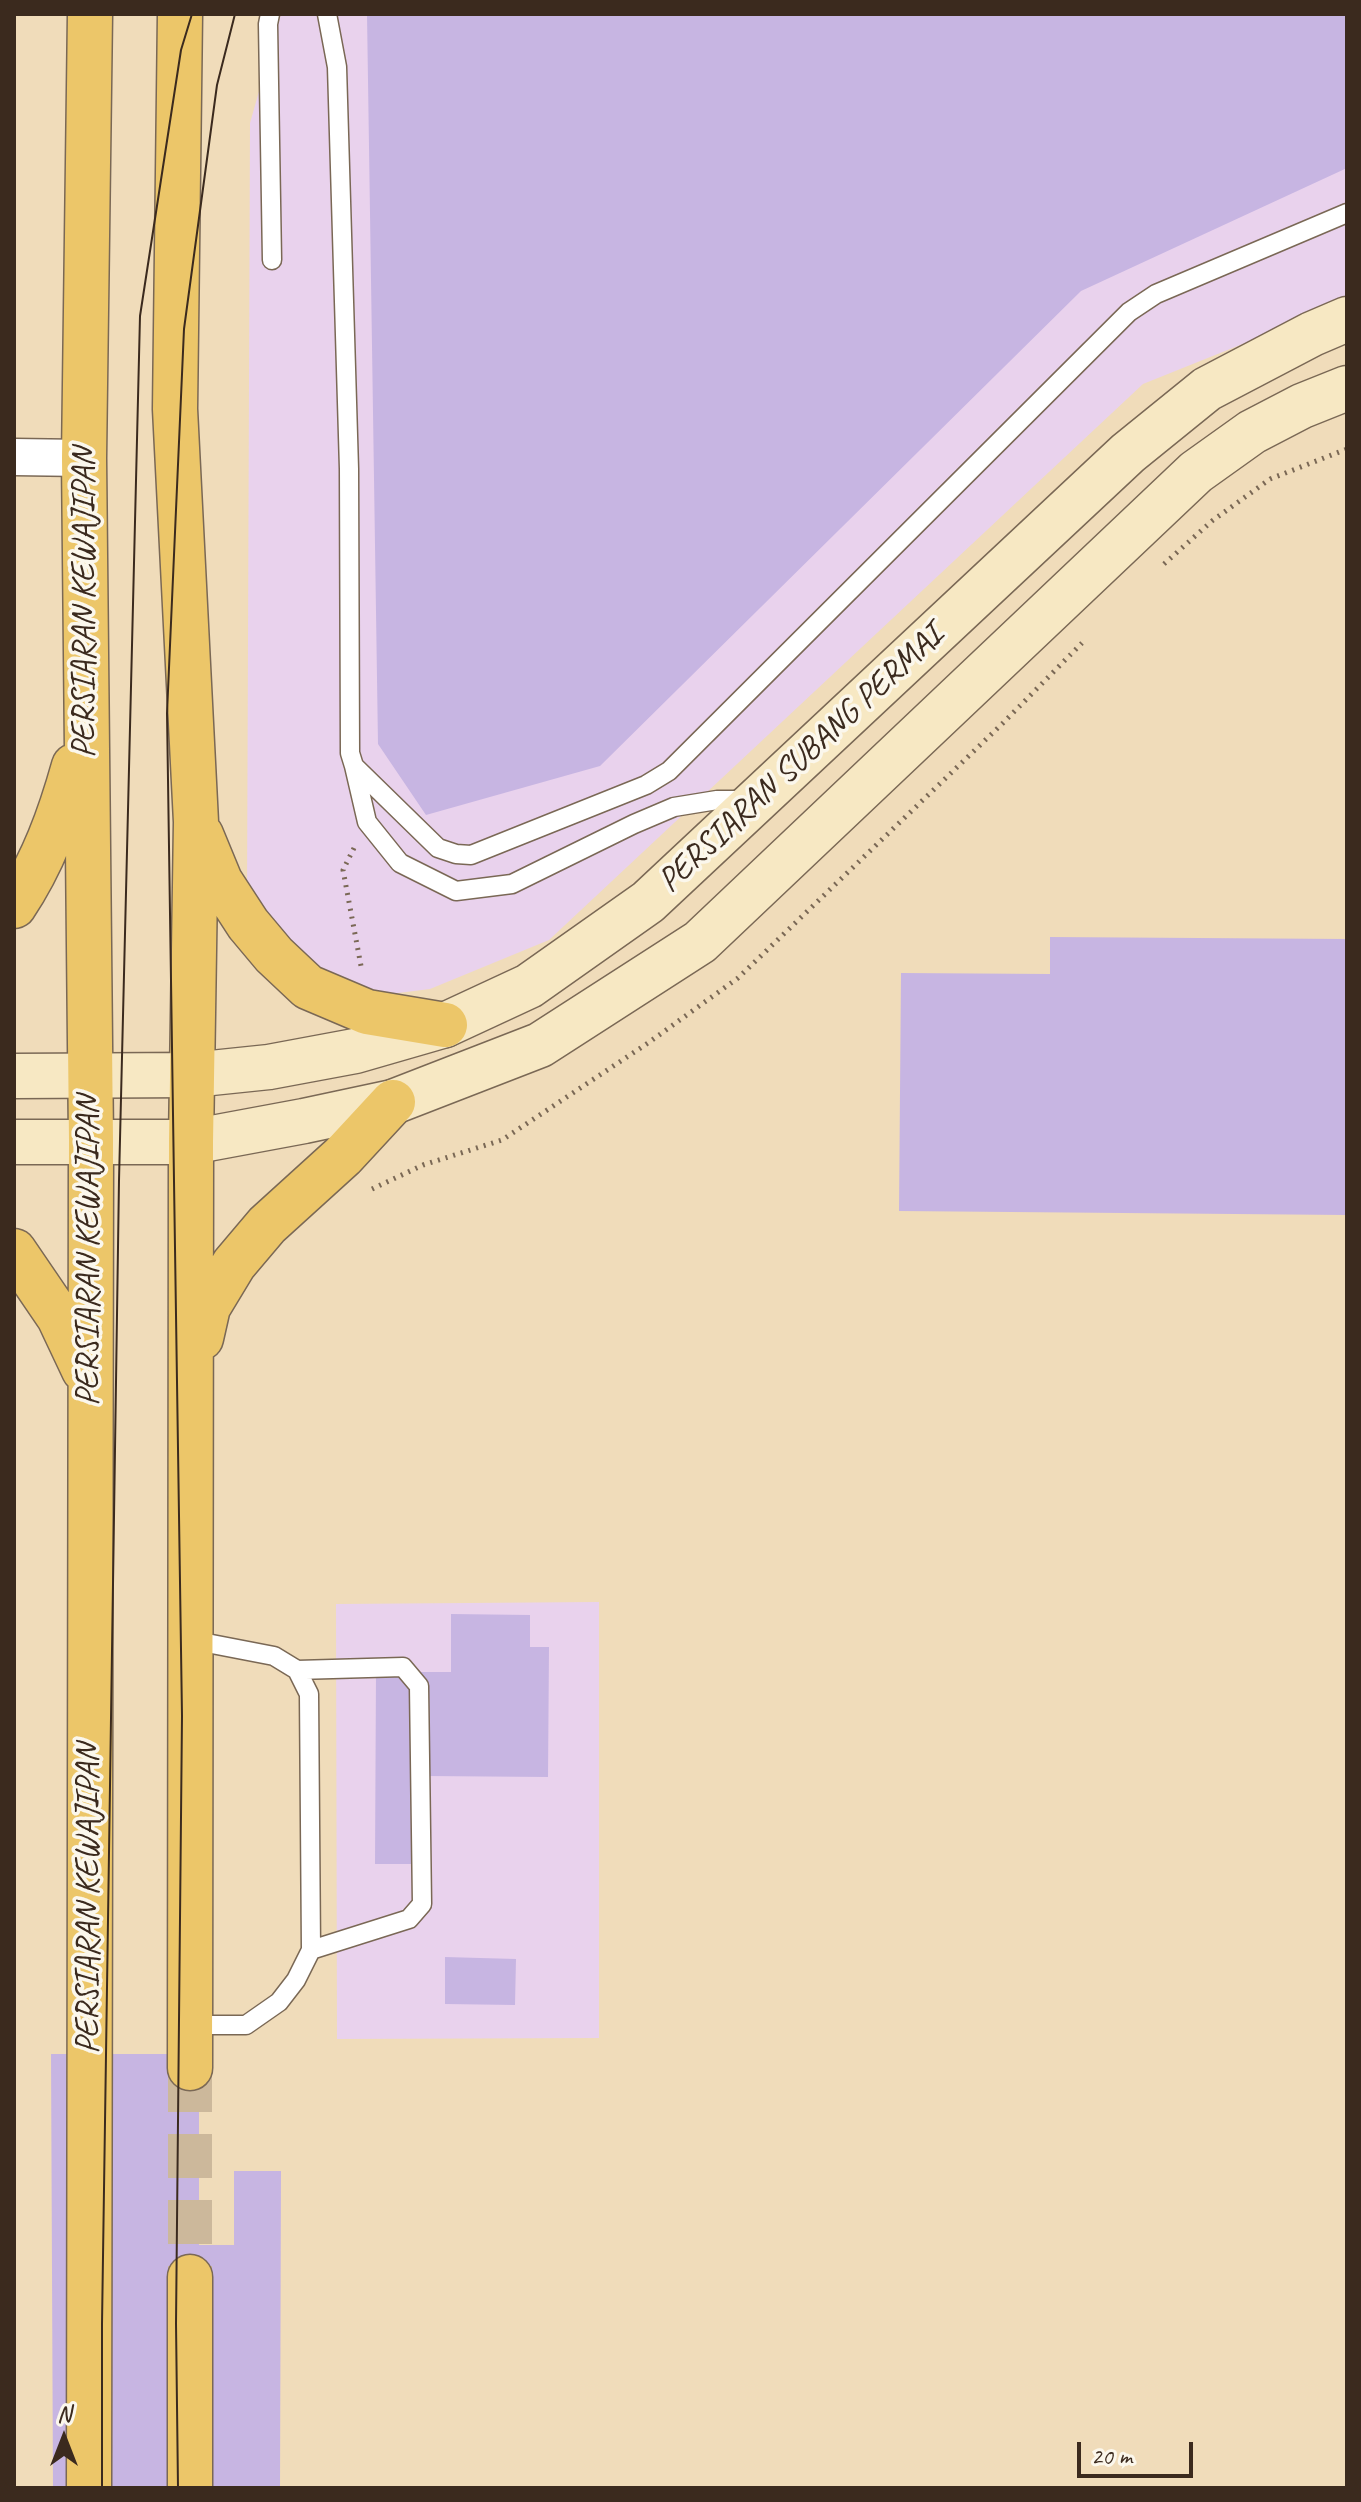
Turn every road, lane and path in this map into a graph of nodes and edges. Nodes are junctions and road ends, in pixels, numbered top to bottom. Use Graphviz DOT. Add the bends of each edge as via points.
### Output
graph roads {
  1 [pos="90,14"];
  2 [pos="180,14"];
  3 [pos="270,14"];
  4 [pos="327,14"];
  5 [pos="1347,213"];
  6 [pos="272,260"];
  7 [pos="1347,319"];
  8 [pos="1347,388"];
  9 [pos="14,457"];
  10 [pos="84,458"];
  11 [pos="86,721"];
  12 [pos="354,766"];
  13 [pos="756,800"];
  14 [pos="196,822"];
  15 [pos="367,822"];
  16 [pos="14,906"];
  17 [pos="363,980"];
  18 [pos="445,1025"];
  19 [pos="192,1075"];
  20 [pos="14,1076"];
  21 [pos="89,1076"];
  22 [pos="393,1102"];
  23 [pos="91,1140"];
  24 [pos="14,1142"];
  25 [pos="191,1142"];
  26 [pos="14,1251"];
  27 [pos="191,1379"];
  28 [pos="90,1383"];
  29 [pos="191,1640"];
  30 [pos="297,1670"];
  31 [pos="311,1950"];
  32 [pos="190,2047"];
  33 [pos="190,2277"];
  34 [pos="89,2488"];
  35 [pos="190,2488"];
  1 -- 10 [label="main road, PERSIARAN KEWAJIPAN"];
  2 -- 14 [label="main road" via="175,409"];
  3 -- 6 [label="lane"];
  4 -- 12 [label="lane" via="337,82"];
  5 -- 12 [label="lane" via="1156,294 1129,312 669,771 646,785 471,855 438,848"];
  7 -- 13 [label="main road, PERSIARAN SUBANG PERMAI" via="1207,389 1140,443"];
  8 -- 22 [label="main road, PERSIARAN SUBANG PERMAI" via="1252,432 1196,472 700,942 540,1045"];
  9 -- 10 [label="street"];
  10 -- 11 [label="main road, PERSIARAN KEWAJIPAN"];
  11 -- 16 [label="main road" via="62,809 39,866"];
  11 -- 21 [label="main road, PERSIARAN KEWAJIPAN"];
  12 -- 15 [label="lane"];
  13 -- 15 [label="lane" via="674,807 512,884 456,891 400,863"];
  13 -- 18 [label="main road, PERSIARAN SUBANG PERMAI" via="648,902 529,986"];
  14 -- 18 [label="main road" via="220,881 248,924 308,987 367,1012"];
  14 -- 19 [label="main road"];
  15 -- 17 [label="path" via="343,870"];
  18 -- 19 [label="main road, PERSIARAN SUBANG PERMAI" via="355,1051"];
  19 -- 21 [label="main road, PERSIARAN SUBANG PERMAI"];
  19 -- 25 [label="main road"];
  20 -- 21 [label="main road, PERSIARAN SUBANG PERMAI"];
  21 -- 23 [label="main road, PERSIARAN KEWAJIPAN"];
  22 -- 25 [label="main road, PERSIARAN SUBANG PERMAI"];
  22 -- 27 [label="main road" via="234,1264 208,1307"];
  23 -- 24 [label="main road, PERSIARAN SUBANG PERMAI"];
  23 -- 25 [label="main road, PERSIARAN SUBANG PERMAI"];
  23 -- 28 [label="main road, PERSIARAN KEWAJIPAN"];
  25 -- 27 [label="main road"];
  26 -- 28 [label="main road" via="59,1317"];
  27 -- 29 [label="main road"];
  28 -- 34 [label="main road, PERSIARAN KEWAJIPAN"];
  29 -- 30 [label="lane" via="274,1656"];
  29 -- 32 [label="main road"];
  30 -- 31 [label="lane" via="309,1694"];
  30 -- 31 [label="lane" via="403,1667 419,1686 422,1904 409,1919"];
  31 -- 32 [label="lane" via="279,2002 246,2025"];
  33 -- 35 [label="main road"];
}
